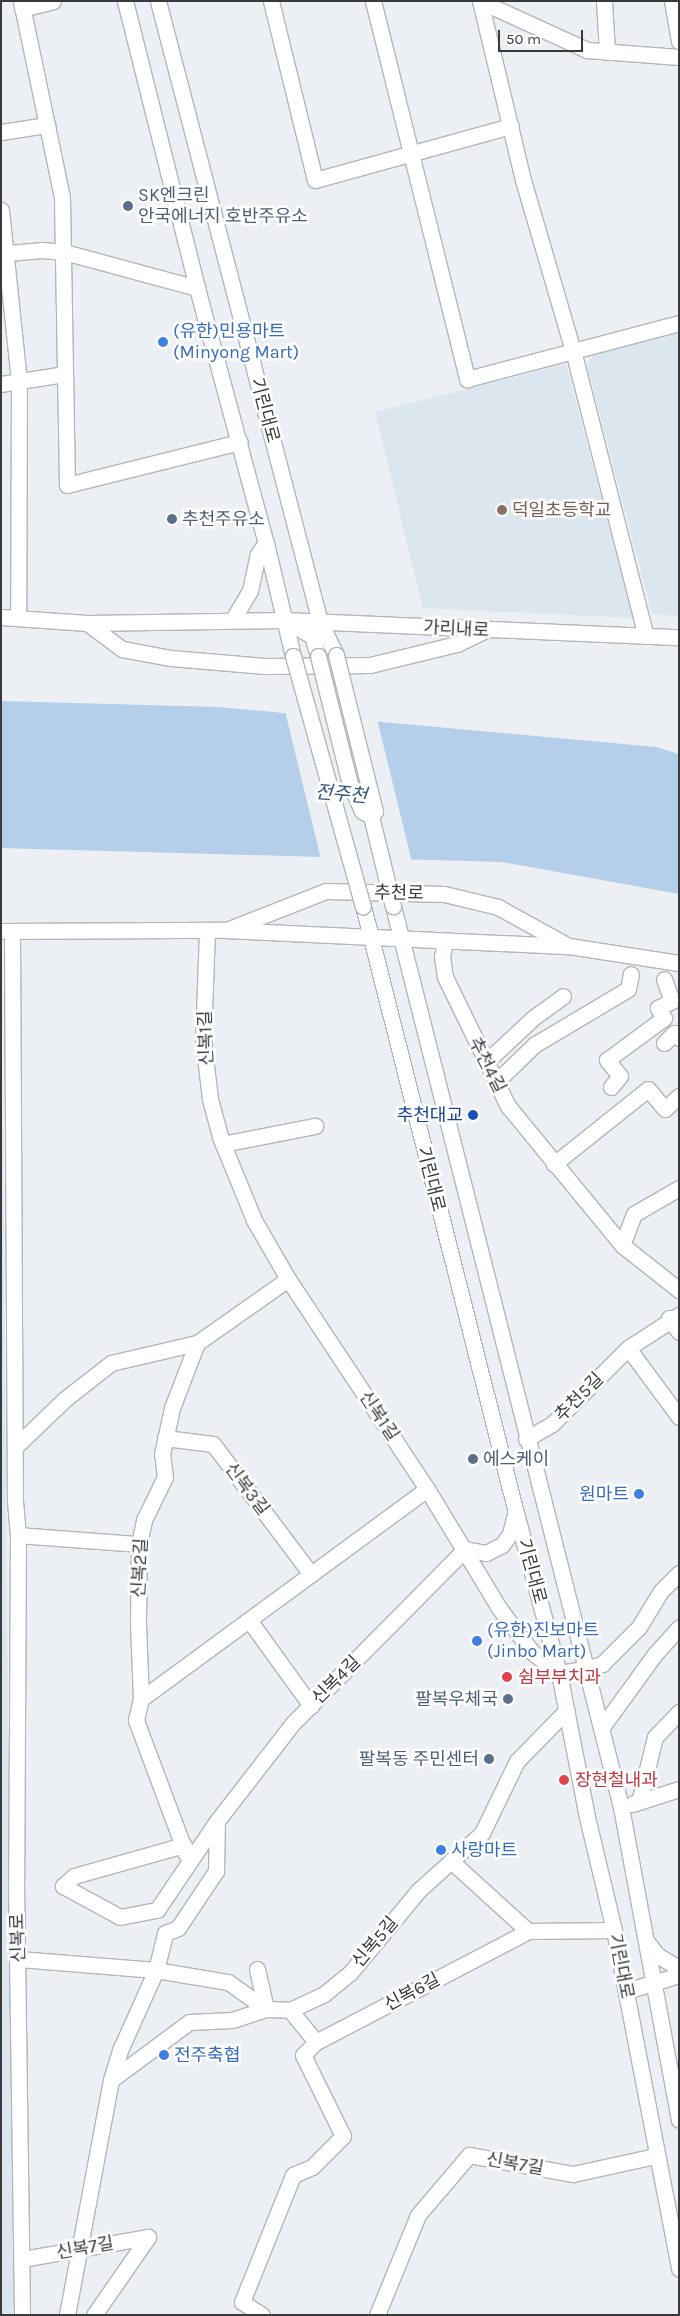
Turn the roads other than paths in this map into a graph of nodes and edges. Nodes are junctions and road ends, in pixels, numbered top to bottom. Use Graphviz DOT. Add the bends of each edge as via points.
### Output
graph roads {
  1 [pos="53,1"];
  2 [pos="124,1"];
  3 [pos="158,1"];
  4 [pos="271,1"];
  5 [pos="373,1"];
  6 [pos="480,1"];
  7 [pos="604,1"];
  8 [pos="672,1"];
  9 [pos="22,5"];
  10 [pos="679,41"];
  11 [pos="607,52"];
  12 [pos="679,58"];
  13 [pos="47,125"];
  14 [pos="511,126"];
  15 [pos="1,132"];
  16 [pos="413,152"];
  17 [pos="1,210"];
  18 [pos="64,252"];
  19 [pos="8,253"];
  20 [pos="197,288"];
  21 [pos="679,324"];
  22 [pos="573,351"];
  23 [pos="64,374"];
  24 [pos="19,382"];
  25 [pos="1,384"];
  26 [pos="240,442"];
  27 [pos="266,543"];
  28 [pos="18,616"];
  29 [pos="1,617"];
  30 [pos="233,619"];
  31 [pos="284,620"];
  32 [pos="87,622"];
  33 [pos="320,622"];
  34 [pos="484,631"];
  35 [pos="645,633"];
  36 [pos="679,637"];
  37 [pos="371,816"];
  38 [pos="225,930"];
  39 [pos="7,931"];
  40 [pos="207,931"];
  41 [pos="370,937"];
  42 [pos="401,939"];
  43 [pos="569,946"];
  44 [pos="444,949"];
  45 [pos="679,963"];
  46 [pos="630,974"];
  47 [pos="664,979"];
  48 [pos="564,996"];
  49 [pos="486,1062"];
  50 [pos="496,1082"];
  51 [pos="611,1087"];
  52 [pos="679,1096"];
  53 [pos="315,1126"];
  54 [pos="223,1144"];
  55 [pos="554,1164"];
  56 [pos="679,1188"];
  57 [pos="622,1245"];
  58 [pos="288,1279"];
  59 [pos="679,1290"];
  60 [pos="674,1317"];
  61 [pos="679,1332"];
  62 [pos="197,1344"];
  63 [pos="628,1348"];
  64 [pos="679,1417"];
  65 [pos="165,1438"];
  66 [pos="526,1439"];
  67 [pos="15,1446"];
  68 [pos="427,1489"];
  69 [pos="8,1504"];
  70 [pos="516,1513"];
  71 [pos="18,1535"];
  72 [pos="139,1544"];
  73 [pos="465,1549"];
  74 [pos="679,1573"];
  75 [pos="311,1574"];
  76 [pos="249,1620"];
  77 [pos="679,1627"];
  78 [pos="585,1669"];
  79 [pos="560,1673"];
  80 [pos="142,1699"];
  81 [pos="311,1706"];
  82 [pos="566,1710"];
  83 [pos="679,1712"];
  84 [pos="602,1727"];
  85 [pos="679,1788"];
  86 [pos="639,1802"];
  87 [pos="621,1807"];
  88 [pos="217,1821"];
  89 [pos="184,1845"];
  90 [pos="451,1861"];
  91 [pos="187,1866"];
  92 [pos="614,1930"];
  93 [pos="528,1931"];
  94 [pos="646,1940"];
  95 [pos="19,1959"];
  96 [pos="679,1968"];
  97 [pos="257,1969"];
  98 [pos="156,1970"];
  99 [pos="679,1974"];
  100 [pos="654,1984"];
  101 [pos="626,1991"];
  102 [pos="266,2009"];
  103 [pos="290,2010"];
  104 [pos="316,2042"];
  105 [pos="111,2080"];
  106 [pos="679,2120"];
  107 [pos="655,2156"];
  108 [pos="79,2249"];
  109 [pos="22,2259"];
  110 [pos="679,2269"];
  111 [pos="22,2315"];
  112 [pos="67,2315"];
  113 [pos="94,2315"];
  114 [pos="262,2315"];
  115 [pos="378,2315"];
  1 -- 9 [label="street"];
  2 -- 20 [label="street, 기린대로"];
  3 -- 33 [label="street, 기린대로"];
  4 -- 16 [label="street" via="315,180"];
  5 -- 16 [label="street"];
  6 -- 11 [label="street" via="587,50"];
  6 -- 14 [label="street"];
  7 -- 11 [label="street"];
  8 -- 10 [label="street"];
  9 -- 13 [label="street"];
  11 -- 12 [label="street"];
  13 -- 15 [label="street"];
  13 -- 18 [label="street" via="62,198"];
  14 -- 16 [label="street"];
  14 -- 22 [label="street" via="523,180"];
  16 -- 22 [label="street" via="467,379"];
  17 -- 19 [label="street"];
  18 -- 19 [label="street"];
  18 -- 20 [label="street"];
  18 -- 23 [label="street"];
  19 -- 24 [label="street"];
  20 -- 26 [label="street, 기린대로"];
  21 -- 22 [label="street"];
  22 -- 35 [label="street"];
  23 -- 24 [label="street"];
  23 -- 26 [label="street" via="67,485"];
  24 -- 25 [label="street"];
  24 -- 28 [label="street"];
  26 -- 27 [label="street, 기린대로"];
  27 -- 30 [label="street" via="258,554 250,590"];
  27 -- 31 [label="street, 기린대로"];
  28 -- 29 [label="street, 가리내로"];
  28 -- 32 [label="street, 가리내로"];
  30 -- 31 [label="street, 가리내로"];
  30 -- 32 [label="street, 가리내로"];
  31 -- 33 [label="street, 가리내로"];
  31 -- 37 [label="street, 기린대로, bridge" via="312,636 350,784 362,810"];
  31 -- 41 [label="street, 기린대로, bridge"];
  32 -- 34 [label="street" via="122,649 171,658 265,666 370,665 457,644"];
  33 -- 34 [label="street, 가리내로"];
  33 -- 37 [label="street, 기린대로, bridge" via="336,655 375,811"];
  34 -- 35 [label="street, 가리내로"];
  35 -- 36 [label="street, 가리내로"];
  37 -- 42 [label="street, 기린대로, bridge"];
  38 -- 40 [label="street, 추천로"];
  38 -- 41 [label="street, 추천로"];
  38 -- 43 [label="street, 추천로" via="326,891 444,894 498,907"];
  39 -- 40 [label="street, 추천로"];
  39 -- 67 [label="street, 신복로"];
  40 -- 54 [label="street, 신복1길" via="203,1040 210,1099"];
  41 -- 42 [label="street, 추천로"];
  41 -- 70 [label="street, 기린대로"];
  42 -- 44 [label="street, 추천로"];
  42 -- 66 [label="street, 기린대로"];
  43 -- 44 [label="street, 추천로"];
  43 -- 45 [label="street, 추천로"];
  44 -- 49 [label="street, 추천4길" via="445,977"];
  46 -- 50 [label="street" via="628,989 534,1045"];
  47 -- 51 [label="street" via="672,1001 658,1008 664,1018 608,1060 620,1076"];
  48 -- 49 [label="street" via="533,1018"];
  49 -- 50 [label="street, 추천4길"];
  50 -- 55 [label="street, 추천4길" via="508,1106"];
  52 -- 55 [label="street" via="665,1110 648,1088"];
  53 -- 54 [label="street"];
  54 -- 58 [label="street, 신복1길" via="254,1220"];
  55 -- 57 [label="street, 추천4길"];
  56 -- 57 [label="street" via="634,1214"];
  57 -- 59 [label="street, 추천4길"];
  58 -- 62 [label="street"];
  58 -- 68 [label="street, 신복1길"];
  60 -- 61 [label="street, 추천5길"];
  60 -- 63 [label="street, 추천5길"];
  62 -- 65 [label="street, 신복2길" via="172,1408"];
  62 -- 67 [label="street" via="111,1363 65,1399"];
  63 -- 64 [label="street"];
  63 -- 66 [label="street, 추천5길" via="552,1424"];
  65 -- 72 [label="street, 신복2길" via="162,1454 165,1477 144,1520"];
  65 -- 75 [label="street, 신복3길" via="213,1444"];
  66 -- 78 [label="street, 기린대로"];
  67 -- 69 [label="street, 신복로"];
  68 -- 73 [label="street, 신복1길"];
  68 -- 75 [label="street"];
  69 -- 71 [label="street, 신복로"];
  70 -- 73 [label="street" via="510,1534 502,1545 486,1552"];
  70 -- 79 [label="street, 기린대로"];
  71 -- 72 [label="street"];
  71 -- 95 [label="street, 신복로" via="16,1881"];
  72 -- 80 [label="street, 신복2길" via="138,1623"];
  73 -- 79 [label="street, 신복1길" via="499,1608 532,1652"];
  73 -- 81 [label="street, 신복4길"];
  74 -- 78 [label="street" via="661,1591 639,1627 602,1664"];
  75 -- 76 [label="street"];
  76 -- 80 [label="street"];
  76 -- 81 [label="street"];
  77 -- 84 [label="street" via="655,1654"];
  78 -- 79 [label="street"];
  78 -- 84 [label="street, 기린대로"];
  79 -- 82 [label="street, 기린대로"];
  80 -- 89 [label="street, 신복2길" via="136,1720"];
  81 -- 88 [label="street, 신복4길"];
  82 -- 90 [label="street, 신복5길" via="517,1761 482,1832"];
  82 -- 92 [label="street, 기린대로"];
  83 -- 86 [label="street" via="655,1737"];
  84 -- 87 [label="street, 기린대로"];
  85 -- 86 [label="street"];
  86 -- 87 [label="street"];
  87 -- 94 [label="street, 기린대로" via="637,1908"];
  88 -- 91 [label="street, 신복4길"];
  88 -- 98 [label="street" via="216,1871 178,1928 165,1933"];
  89 -- 91 [label="street, 신복2길"];
  89 -- 91 [label="street, 신복4길" via="74,1876 63,1886 120,1917 157,1910"];
  90 -- 93 [label="street"];
  90 -- 103 [label="street, 신복5길" via="419,1890 350,1973 324,1994"];
  92 -- 93 [label="street, 신복6길"];
  92 -- 101 [label="street, 기린대로"];
  93 -- 104 [label="street, 신복6길"];
  94 -- 96 [label="street" via="657,1955"];
  94 -- 100 [label="street, 기린대로"];
  95 -- 98 [label="street"];
  95 -- 109 [label="street, 신복로"];
  97 -- 102 [label="street"];
  98 -- 102 [label="street" via="228,1982"];
  98 -- 105 [label="street" via="121,2048"];
  99 -- 100 [label="street"];
  100 -- 101 [label="street"];
  100 -- 106 [label="street, 기린대로"];
  101 -- 107 [label="street, 기린대로"];
  102 -- 103 [label="street, 신복5길"];
  102 -- 105 [label="street, 신복5길" via="232,2020 189,2022"];
  103 -- 104 [label="street"];
  104 -- 114 [label="street" via="303,2055 343,2136 312,2167 293,2174 242,2302"];
  105 -- 108 [label="street"];
  107 -- 110 [label="street, 기린대로"];
  107 -- 115 [label="street, 신복7길" via="573,2174 468,2155 418,2215"];
  108 -- 109 [label="street, 신복7길"];
  108 -- 112 [label="street"];
  108 -- 113 [label="street, 신복7길" via="148,2237"];
  109 -- 111 [label="street, 신복로"];
}
